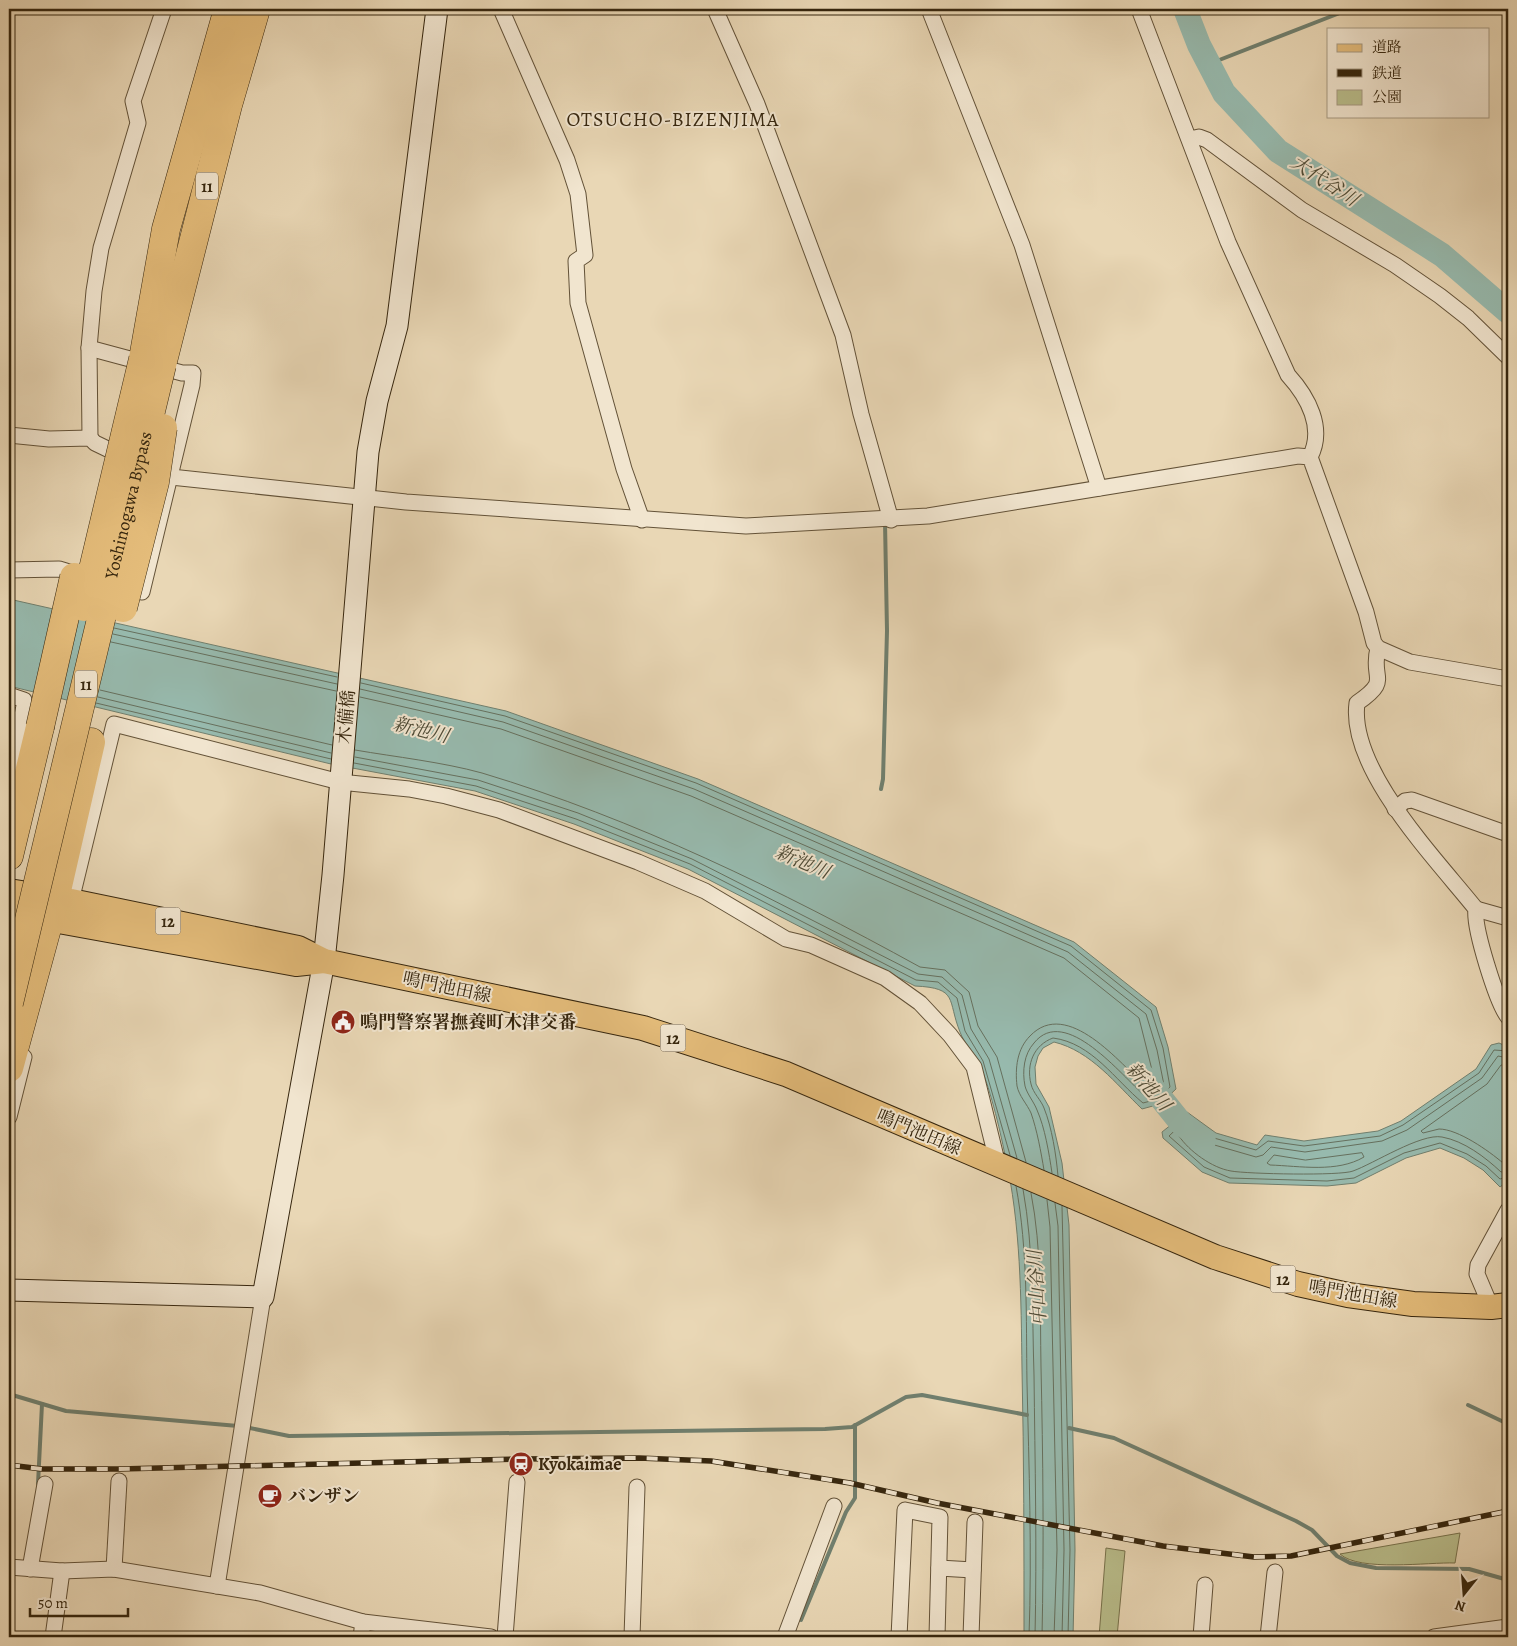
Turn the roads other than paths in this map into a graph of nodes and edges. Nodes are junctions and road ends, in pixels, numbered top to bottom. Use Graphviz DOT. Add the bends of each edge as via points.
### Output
graph roads {
  1 [pos="164,9"];
  2 [pos="228,9"];
  3 [pos="256,9"];
  4 [pos="437,9"];
  5 [pos="501,9"];
  6 [pos="715,9"];
  7 [pos="929,9"];
  8 [pos="1139,9"];
  9 [pos="1190,139"];
  10 [pos="89,348"];
  11 [pos="1508,357"];
  12 [pos="152,361"];
  13 [pos="9,435"];
  14 [pos="90,438"];
  15 [pos="1310,457"];
  16 [pos="171,477"];
  17 [pos="1099,488"];
  18 [pos="365,497"];
  19 [pos="642,520"];
  20 [pos="891,520"];
  21 [pos="9,570"];
  22 [pos="1378,648"];
  23 [pos="1508,680"];
  24 [pos="9,695"];
  25 [pos="9,777"];
  26 [pos="341,778"];
  27 [pos="1395,809"];
  28 [pos="1508,834"];
  29 [pos="9,856"];
  30 [pos="9,891"];
  31 [pos="58,906"];
  32 [pos="1476,910"];
  33 [pos="9,912"];
  34 [pos="1508,918"];
  35 [pos="9,928"];
  36 [pos="324,960"];
  37 [pos="9,1003"];
  38 [pos="1508,1017"];
  39 [pos="9,1068"];
  40 [pos="9,1117"];
  41 [pos="1002,1167"];
  42 [pos="1508,1210"];
  43 [pos="9,1290"];
  44 [pos="263,1297"];
  45 [pos="1500,1306"];
  46 [pos="119,1481"];
  47 [pos="517,1482"];
  48 [pos="45,1484"];
  49 [pos="638,1488"];
  50 [pos="834,1506"];
  51 [pos="975,1522"];
  52 [pos="9,1567"];
  53 [pos="939,1568"];
  54 [pos="30,1569"];
  55 [pos="114,1569"];
  56 [pos="973,1570"];
  57 [pos="62,1571"];
  58 [pos="1275,1572"];
  59 [pos="1205,1585"];
  60 [pos="217,1586"];
  61 [pos="363,1622"];
  62 [pos="1508,1627"];
  63 [pos="53,1637"];
  64 [pos="362,1637"];
  65 [pos="491,1637"];
  66 [pos="505,1637"];
  67 [pos="632,1637"];
  68 [pos="785,1637"];
  69 [pos="899,1637"];
  70 [pos="937,1637"];
  71 [pos="971,1637"];
  72 [pos="1201,1637"];
  73 [pos="1268,1637"];
  74 [pos="1434,1637"];
  1 -- 10 [label="street" via="133,101 138,123 101,248"];
  2 -- 12 [label="highway, Yoshinogawa Bypass / 11" via="166,229"];
  3 -- 12 [label="highway, Yoshinogawa Bypass / 11" via="176,310"];
  4 -- 18 [label="street, 木備橋" via="397,326 376,400"];
  5 -- 19 [label="street" via="567,160 578,194 585,255 576,261 578,303 624,469"];
  6 -- 20 [label="street" via="760,112 843,335"];
  7 -- 17 [label="street" via="1022,245"];
  8 -- 9 [label="street"];
  9 -- 11 [label="street" via="1199,137 1207,140 1302,210 1395,265 1468,318"];
  9 -- 15 [label="street" via="1239,267 1288,375 1304,393 1313,414 1316,445"];
  10 -- 14 [label="street"];
  10 -- 16 [label="street" via="182,373 193,373"];
  12 -- 29 [label="highway, bridge" via="92,497"];
  12 -- 31 [label="highway, 11, bridge" via="155,482 91,742"];
  12 -- 35 [label="highway, Yoshinogawa Bypass / 11, bridge"];
  12 -- 37 [label="highway, Yoshinogawa Bypass / 11, bridge"];
  13 -- 14 [label="street" via="49,439"];
  14 -- 16 [label="street" via="142,466"];
  15 -- 17 [label="street" via="1298,456"];
  15 -- 22 [label="street"];
  16 -- 18 [label="street"];
  16 -- 21 [label="street" via="142,592 58,569"];
  17 -- 20 [label="street"];
  18 -- 19 [label="street"];
  18 -- 26 [label="street, 木備橋"];
  19 -- 20 [label="street" via="746,526"];
  22 -- 23 [label="street" via="1410,662"];
  22 -- 27 [label="street" via="1375,691 1357,703 1356,709 1370,766"];
  24 -- 25 [label="street" via="24,700 24,706"];
  26 -- 31 [label="street" via="114,724"];
  26 -- 36 [label="street, 木備橋"];
  26 -- 41 [label="street" via="446,796 499,810 705,891 786,940 811,945 886,978 920,1003 974,1067"];
  27 -- 28 [label="street" via="1412,800"];
  27 -- 32 [label="street"];
  30 -- 31 [label="main road, 鳴門池田線 / 12"];
  31 -- 33 [label="main road, 鳴門池田線 / 12"];
  31 -- 36 [label="main road, 鳴門池田線 / 12" via="296,964"];
  31 -- 39 [label="highway" via="32,977"];
  31 -- 40 [label="street" via="44,980"];
  32 -- 34 [label="street"];
  32 -- 38 [label="street" via="1482,954"];
  36 -- 41 [label="main road, 鳴門池田線 / 12" via="643,1028 786,1074"];
  36 -- 44 [label="street, 木備橋"];
  41 -- 45 [label="main road, 鳴門池田線 / 12" via="1215,1257 1298,1284 1413,1304"];
  42 -- 45 [label="street" via="1478,1265 1477,1274"];
  43 -- 44 [label="street"];
  44 -- 60 [label="street"];
  46 -- 55 [label="street"];
  47 -- 66 [label="street"];
  48 -- 54 [label="street"];
  49 -- 67 [label="street"];
  50 -- 68 [label="street"];
  51 -- 56 [label="street"];
  52 -- 54 [label="street"];
  53 -- 56 [label="street"];
  53 -- 69 [label="street" via="940,1517 905,1510"];
  53 -- 70 [label="street"];
  54 -- 57 [label="street"];
  55 -- 57 [label="street"];
  55 -- 60 [label="street"];
  56 -- 71 [label="street"];
  57 -- 63 [label="street"];
  58 -- 73 [label="street"];
  59 -- 72 [label="street"];
  60 -- 61 [label="street" via="276,1596"];
  61 -- 64 [label="street"];
  61 -- 65 [label="street"];
  62 -- 74 [label="street"];
}
